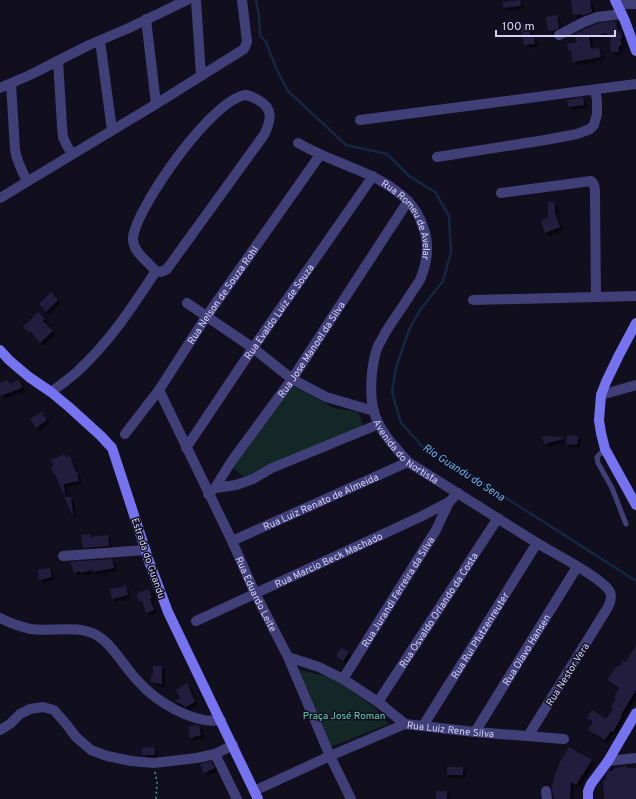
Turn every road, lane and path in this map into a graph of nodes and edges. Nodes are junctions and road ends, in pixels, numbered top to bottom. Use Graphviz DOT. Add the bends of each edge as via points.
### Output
graph roads {
  1 [pos="186,0"];
  2 [pos="196,0"];
  3 [pos="242,0"];
  4 [pos="636,4"];
  5 [pos="618,6"];
  6 [pos="146,19"];
  7 [pos="559,35"];
  8 [pos="100,40"];
  9 [pos="636,51"];
  10 [pos="58,61"];
  11 [pos="201,76"];
  12 [pos="11,84"];
  13 [pos="636,84"];
  14 [pos="0,88"];
  15 [pos="595,90"];
  16 [pos="156,104"];
  17 [pos="360,120"];
  18 [pos="112,130"];
  19 [pos="298,143"];
  20 [pos="72,154"];
  21 [pos="320,154"];
  22 [pos="437,157"];
  23 [pos="373,176"];
  24 [pos="27,181"];
  25 [pos="502,193"];
  26 [pos="0,198"];
  27 [pos="408,202"];
  28 [pos="156,271"];
  29 [pos="636,296"];
  30 [pos="596,297"];
  31 [pos="474,300"];
  32 [pos="187,303"];
  33 [pos="206,317"];
  34 [pos="636,323"];
  35 [pos="253,348"];
  36 [pos="0,350"];
  37 [pos="292,379"];
  38 [pos="636,384"];
  39 [pos="159,390"];
  40 [pos="51,392"];
  41 [pos="601,396"];
  42 [pos="374,411"];
  43 [pos="379,424"];
  44 [pos="124,434"];
  45 [pos="186,448"];
  46 [pos="606,448"];
  47 [pos="408,462"];
  48 [pos="212,491"];
  49 [pos="458,493"];
  50 [pos="449,502"];
  51 [pos="636,505"];
  52 [pos="498,518"];
  53 [pos="626,524"];
  54 [pos="232,542"];
  55 [pos="537,543"];
  56 [pos="145,550"];
  57 [pos="63,556"];
  58 [pos="577,567"];
  59 [pos="255,593"];
  60 [pos="605,612"];
  61 [pos="0,618"];
  62 [pos="196,621"];
  63 [pos="288,657"];
  64 [pos="343,679"];
  65 [pos="378,702"];
  66 [pos="636,713"];
  67 [pos="221,720"];
  68 [pos="405,724"];
  69 [pos="423,726"];
  70 [pos="0,730"];
  71 [pos="475,732"];
  72 [pos="528,736"];
  73 [pos="564,739"];
  74 [pos="233,745"];
  75 [pos="215,754"];
  76 [pos="330,756"];
  77 [pos="636,758"];
  78 [pos="608,761"];
  79 [pos="154,763"];
  80 [pos="256,795"];
  81 [pos="156,799"];
  82 [pos="237,799"];
  83 [pos="351,799"];
  84 [pos="588,799"];
  1 -- 6 [label="street"];
  2 -- 11 [label="street"];
  3 -- 11 [label="street" via="246,46"];
  4 -- 5 [label="street"];
  5 -- 7 [label="street"];
  5 -- 9 [label="street"];
  6 -- 8 [label="street"];
  6 -- 16 [label="street"];
  8 -- 10 [label="street"];
  8 -- 18 [label="street"];
  10 -- 12 [label="street"];
  10 -- 20 [label="street" via="63,137"];
  11 -- 16 [label="street"];
  12 -- 14 [label="street"];
  12 -- 24 [label="street" via="15,150 20,169"];
  13 -- 15 [label="street"];
  15 -- 17 [label="street"];
  15 -- 22 [label="street" via="597,114 594,126 590,129 546,140"];
  16 -- 18 [label="street"];
  18 -- 20 [label="street"];
  19 -- 21 [label="street, Rua Romeu de Avelar"];
  20 -- 24 [label="street"];
  21 -- 23 [label="street, Rua Romeu de Avelar"];
  21 -- 33 [label="street, Rua Nelson de Souza Rohl"];
  23 -- 27 [label="street, Rua Romeu de Avelar"];
  23 -- 35 [label="street, Rua Evaldo Luiz de Souza"];
  24 -- 26 [label="street"];
  25 -- 30 [label="street" via="593,182"];
  27 -- 37 [label="street, Rua Jose Manoel da Silva"];
  27 -- 42 [label="street, Rua Romeu de Avelar" via="419,216 426,234 425,263 419,280 378,346 371,389"];
  28 -- 28 [label="street" via="133,243 138,220 146,205 174,161 225,105 246,95 263,102 268,109 269,119 264,135 167,269"];
  28 -- 40 [label="street" via="102,348"];
  29 -- 30 [label="street"];
  30 -- 31 [label="street"];
  32 -- 33 [label="street, Avenida do Nortista"];
  33 -- 35 [label="street, Avenida do Nortista"];
  33 -- 39 [label="street, Rua Nelson de Souza Rohl"];
  34 -- 41 [label="street"];
  35 -- 37 [label="street, Avenida do Nortista"];
  35 -- 45 [label="street, Rua Evaldo Luiz de Souza"];
  36 -- 40 [label="street, Estrada do Guandu" via="29,378"];
  37 -- 42 [label="street, Avenida do Nortista" via="326,397"];
  37 -- 48 [label="street, Rua Jose Manoel da Silva"];
  38 -- 41 [label="street"];
  39 -- 44 [label="street, Rua Nelson de Souza Rohl"];
  39 -- 45 [label="street, Rua Eduardo Leite"];
  40 -- 56 [label="street, Estrada do Guandu" via="102,436 112,448"];
  41 -- 46 [label="street" via="599,420"];
  42 -- 43 [label="street, Avenida do Nortista"];
  43 -- 47 [label="street, Avenida do Nortista"];
  43 -- 48 [label="street" via="272,468 253,479"];
  45 -- 48 [label="street, Rua Eduardo Leite"];
  46 -- 51 [label="street"];
  46 -- 53 [label="lane" via="597,456 598,463 612,488"];
  47 -- 49 [label="street, Avenida do Nortista"];
  47 -- 54 [label="street, Rua Luiz Renato de Almeida"];
  48 -- 54 [label="street, Rua Eduardo Leite"];
  49 -- 50 [label="street, Rua Marcio Beck Machado"];
  49 -- 52 [label="street, Avenida do Nortista"];
  50 -- 59 [label="street, Rua Marcio Beck Machado"];
  50 -- 64 [label="street, Rua Jurandi Ferreira da Silva" via="436,530"];
  52 -- 55 [label="street, Avenida do Nortista"];
  52 -- 65 [label="street, Rua Osvaldo Orlando da Costa"];
  54 -- 59 [label="street, Rua Eduardo Leite"];
  55 -- 58 [label="street, Avenida do Nortista"];
  55 -- 69 [label="street, Rua Rui Pfutzenreuter"];
  56 -- 57 [label="street"];
  56 -- 67 [label="street, Estrada do Guandu" via="168,612"];
  58 -- 60 [label="street, Avenida do Nortista" via="606,586 610,592 610,604"];
  58 -- 71 [label="street, Rua Olavo Hansen"];
  59 -- 62 [label="street, Rua Marcio Beck Machado"];
  59 -- 63 [label="street, Rua Eduardo Leite"];
  60 -- 72 [label="street, Rua Nestor Vera"];
  61 -- 67 [label="street" via="31,629 72,629 98,636 107,643 138,683 166,705 202,719"];
  63 -- 64 [label="street" via="319,667"];
  63 -- 76 [label="street, Rua Eduardo Leite"];
  64 -- 65 [label="street"];
  65 -- 68 [label="street"];
  66 -- 78 [label="street"];
  67 -- 74 [label="street, Estrada do Guandu"];
  68 -- 69 [label="street, Rua Luiz Rene Silva"];
  68 -- 76 [label="street, Rua Luiz Rene Silva"];
  69 -- 71 [label="street, Rua Luiz Rene Silva"];
  70 -- 79 [label="street" via="25,711 43,707 54,710 76,737 91,750 131,761"];
  71 -- 72 [label="street, Rua Luiz Rene Silva"];
  72 -- 73 [label="street, Rua Luiz Rene Silva"];
  74 -- 75 [label="street"];
  74 -- 80 [label="street, Estrada do Guandu"];
  75 -- 79 [label="street"];
  75 -- 82 [label="street"];
  76 -- 80 [label="street, Rua Luiz Rene Silva"];
  76 -- 83 [label="street, Rua Eduardo Leite"];
  77 -- 78 [label="street"];
  78 -- 84 [label="street" via="591,784"];
  79 -- 81 [label="path"];
}
